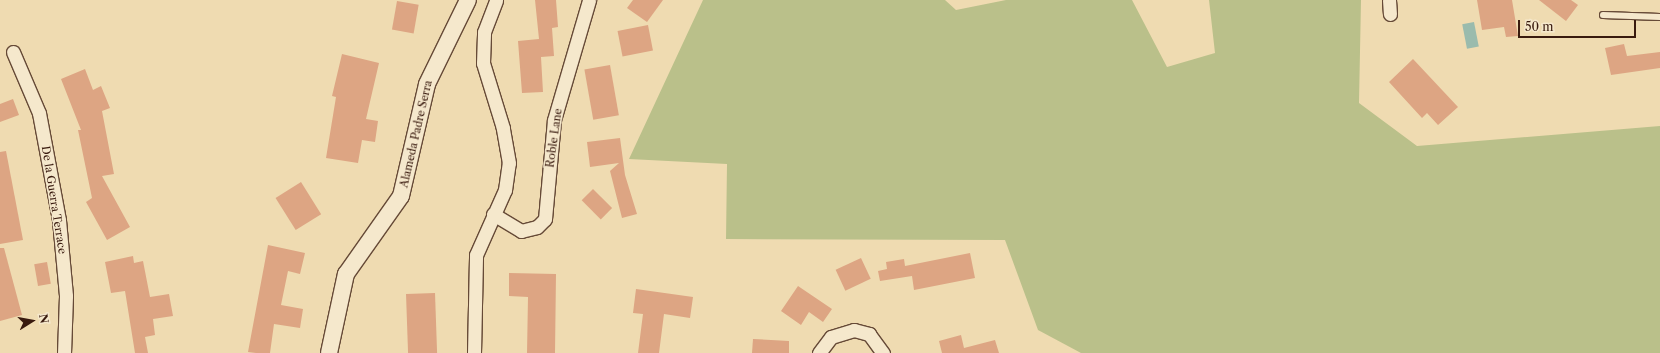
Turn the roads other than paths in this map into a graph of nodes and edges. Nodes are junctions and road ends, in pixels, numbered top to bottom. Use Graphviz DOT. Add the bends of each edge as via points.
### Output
graph roads {
  1 [pos="468,0"];
  2 [pos="496,0"];
  3 [pos="589,0"];
  4 [pos="1390,0"];
  5 [pos="1390,14"];
  6 [pos="1603,15"];
  7 [pos="1660,17"];
  8 [pos="13,52"];
  9 [pos="493,214"];
  10 [pos="64,353"];
  11 [pos="329,353"];
  12 [pos="474,353"];
  13 [pos="819,353"];
  14 [pos="883,353"];
  1 -- 11 [label="street, Alameda Padre Serra" via="427,84 401,196 346,274"];
  2 -- 9 [label="street" via="484,32 483,63 503,128 509,163 505,190"];
  3 -- 9 [label="street, Roble Lane" via="554,120 545,218 537,227 521,231"];
  4 -- 5 [label="street"];
  6 -- 7 [label="lane"];
  8 -- 10 [label="street, De la Guerra Terrace" via="39,113 59,220 66,296"];
  9 -- 12 [label="street" via="475,263"];
  13 -- 14 [label="street" via="831,337 854,330 869,334"];
}
